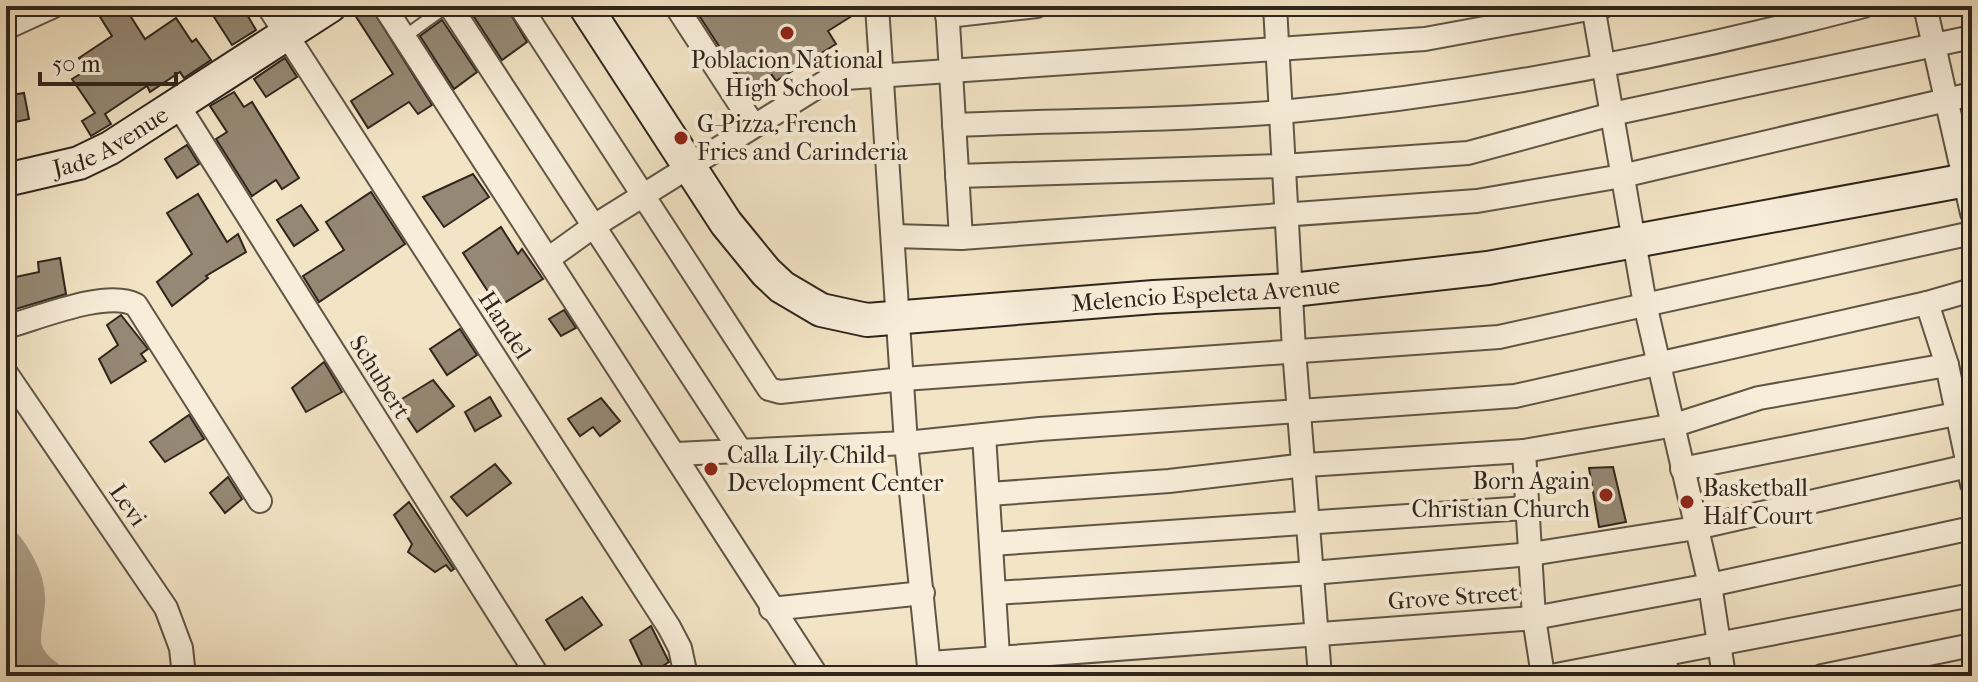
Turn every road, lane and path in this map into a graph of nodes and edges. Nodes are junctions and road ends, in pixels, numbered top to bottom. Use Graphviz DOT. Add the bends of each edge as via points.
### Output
graph roads {
  1 [pos="54,6"];
  2 [pos="268,6"];
  3 [pos="330,6"];
  4 [pos="384,6"];
  5 [pos="448,6"];
  6 [pos="520,6"];
  7 [pos="585,6"];
  8 [pos="676,6"];
  9 [pos="877,6"];
  10 [pos="1037,6"];
  11 [pos="1275,6"];
  12 [pos="1864,6"];
  13 [pos="1925,6"];
  14 [pos="1597,7"];
  15 [pos="947,11"];
  16 [pos="6,28"];
  17 [pos="286,34"];
  18 [pos="404,37"];
  19 [pos="1972,37"];
  20 [pos="1932,45"];
  21 [pos="1274,51"];
  22 [pos="1606,67"];
  23 [pos="949,69"];
  24 [pos="883,74"];
  25 [pos="1972,94"];
  26 [pos="1944,100"];
  27 [pos="178,105"];
  28 [pos="1279,112"];
  29 [pos="1612,114"];
  30 [pos="954,125"];
  31 [pos="754,126"];
  32 [pos="1283,166"];
  33 [pos="689,167"];
  34 [pos="957,176"];
  35 [pos="1622,176"];
  36 [pos="6,180"];
  37 [pos="1968,180"];
  38 [pos="643,195"];
  39 [pos="1972,213"];
  40 [pos="1287,216"];
  41 [pos="594,226"];
  42 [pos="1972,233"];
  43 [pos="894,236"];
  44 [pos="961,238"];
  45 [pos="1634,243"];
  46 [pos="548,259"];
  47 [pos="1292,290"];
  48 [pos="1972,290"];
  49 [pos="1927,303"];
  50 [pos="1645,304"];
  51 [pos="900,320"];
  52 [pos="6,327"];
  53 [pos="1294,350"];
  54 [pos="1661,363"];
  55 [pos="1947,365"];
  56 [pos="6,373"];
  57 [pos="903,379"];
  58 [pos="1300,412"];
  59 [pos="1956,414"];
  60 [pos="1675,425"];
  61 [pos="984,435"];
  62 [pos="906,443"];
  63 [pos="740,450"];
  64 [pos="1524,451"];
  65 [pos="676,454"];
  66 [pos="1306,465"];
  67 [pos="1682,469"];
  68 [pos="1970,475"];
  69 [pos="989,494"];
  70 [pos="260,501"];
  71 [pos="1527,508"];
  72 [pos="1310,520"];
  73 [pos="1696,528"];
  74 [pos="1972,528"];
  75 [pos="991,544"];
  76 [pos="1531,554"];
  77 [pos="1312,573"];
  78 [pos="1710,585"];
  79 [pos="923,593"];
  80 [pos="995,593"];
  81 [pos="1972,595"];
  82 [pos="771,609"];
  83 [pos="1534,618"];
  84 [pos="1317,632"];
  85 [pos="1716,644"];
  86 [pos="1972,645"];
  87 [pos="998,656"];
  88 [pos="1666,666"];
  89 [pos="930,670"];
  90 [pos="184,676"];
  91 [pos="538,676"];
  92 [pos="686,676"];
  93 [pos="817,676"];
  94 [pos="1320,676"];
  95 [pos="1543,676"];
  96 [pos="1551,676"];
  97 [pos="1724,676"];
  98 [pos="1822,676"];
  1 -- 16 [label="street"];
  2 -- 17 [label="street, Handel"];
  3 -- 17 [label="street, Jade Avenue"];
  4 -- 18 [label="street"];
  5 -- 18 [label="lane"];
  5 -- 41 [label="street"];
  6 -- 38 [label="street"];
  7 -- 33 [label="street, Melencio Espeleta Avenue"];
  8 -- 31 [label="street"];
  9 -- 24 [label="street"];
  10 -- 15 [label="street"];
  11 -- 21 [label="street"];
  12 -- 22 [label="street"];
  13 -- 20 [label="street"];
  14 -- 21 [label="street" via="1425,39"];
  14 -- 22 [label="street"];
  15 -- 23 [label="street"];
  17 -- 27 [label="street, Jade Avenue"];
  17 -- 92 [label="street, Handel" via="669,627"];
  18 -- 46 [label="street"];
  19 -- 20 [label="street"];
  20 -- 26 [label="street"];
  20 -- 29 [label="street"];
  21 -- 23 [label="street"];
  21 -- 28 [label="street"];
  22 -- 28 [label="street"];
  22 -- 29 [label="street"];
  23 -- 24 [label="street"];
  23 -- 30 [label="street"];
  24 -- 31 [label="street" via="830,79"];
  24 -- 43 [label="street"];
  25 -- 26 [label="street"];
  26 -- 35 [label="street"];
  26 -- 37 [label="street"];
  27 -- 36 [label="street, Jade Avenue" via="79,163"];
  27 -- 91 [label="street, Schubert"];
  28 -- 30 [label="street"];
  28 -- 32 [label="street"];
  29 -- 32 [label="street" via="1468,153"];
  29 -- 35 [label="street"];
  30 -- 34 [label="street"];
  31 -- 33 [label="street"];
  32 -- 34 [label="street"];
  32 -- 40 [label="street"];
  33 -- 38 [label="street"];
  33 -- 51 [label="street, Melencio Espeleta Avenue" via="748,253 782,287 840,316"];
  34 -- 44 [label="street"];
  35 -- 40 [label="street" via="1477,201"];
  35 -- 45 [label="street"];
  37 -- 39 [label="street"];
  37 -- 45 [label="street, Melencio Espeleta Avenue"];
  38 -- 41 [label="street"];
  38 -- 57 [label="street" via="769,389"];
  40 -- 44 [label="street"];
  40 -- 47 [label="street"];
  41 -- 46 [label="street"];
  41 -- 63 [label="street"];
  42 -- 50 [label="street"];
  43 -- 44 [label="street"];
  43 -- 51 [label="street"];
  45 -- 47 [label="street, Melencio Espeleta Avenue" via="1488,268"];
  45 -- 50 [label="street"];
  46 -- 65 [label="street"];
  47 -- 51 [label="street, Melencio Espeleta Avenue"];
  47 -- 53 [label="street"];
  48 -- 49 [label="street"];
  49 -- 54 [label="street"];
  49 -- 55 [label="street"];
  50 -- 53 [label="street" via="1499,337"];
  50 -- 54 [label="street"];
  51 -- 57 [label="street"];
  52 -- 70 [label="street" via="104,300 124,298 136,305"];
  53 -- 57 [label="street"];
  53 -- 58 [label="street"];
  54 -- 58 [label="street" via="1515,396"];
  54 -- 60 [label="street"];
  55 -- 59 [label="street"];
  55 -- 60 [label="street" via="1759,398"];
  56 -- 90 [label="street, Levi" via="166,608 181,648"];
  57 -- 62 [label="street"];
  58 -- 61 [label="street"];
  58 -- 66 [label="street"];
  59 -- 67 [label="street"];
  59 -- 68 [label="street"];
  60 -- 64 [label="street"];
  60 -- 67 [label="street"];
  61 -- 62 [label="street"];
  61 -- 69 [label="street"];
  62 -- 63 [label="street"];
  62 -- 79 [label="street"];
  63 -- 65 [label="street"];
  64 -- 66 [label="street"];
  64 -- 71 [label="street"];
  65 -- 82 [label="street"];
  66 -- 69 [label="street"];
  66 -- 72 [label="street"];
  67 -- 73 [label="street"];
  68 -- 73 [label="street"];
  69 -- 75 [label="street"];
  71 -- 72 [label="street"];
  71 -- 76 [label="street"];
  72 -- 75 [label="street"];
  72 -- 77 [label="street"];
  73 -- 76 [label="street"];
  73 -- 78 [label="street"];
  74 -- 78 [label="street, Grove Street"];
  75 -- 80 [label="street"];
  76 -- 77 [label="street"];
  76 -- 83 [label="street"];
  77 -- 80 [label="street"];
  77 -- 84 [label="street"];
  78 -- 83 [label="street, Grove Street"];
  78 -- 85 [label="street"];
  79 -- 82 [label="street"];
  79 -- 89 [label="street"];
  80 -- 87 [label="street"];
  81 -- 85 [label="street"];
  82 -- 93 [label="street"];
  83 -- 84 [label="street, Grove Street"];
  83 -- 95 [label="street"];
  84 -- 87 [label="street, Grove Street"];
  84 -- 94 [label="street"];
  85 -- 88 [label="street"];
  85 -- 97 [label="street"];
  86 -- 98 [label="street"];
  87 -- 89 [label="street, Grove Street"];
  88 -- 96 [label="street"];
}
